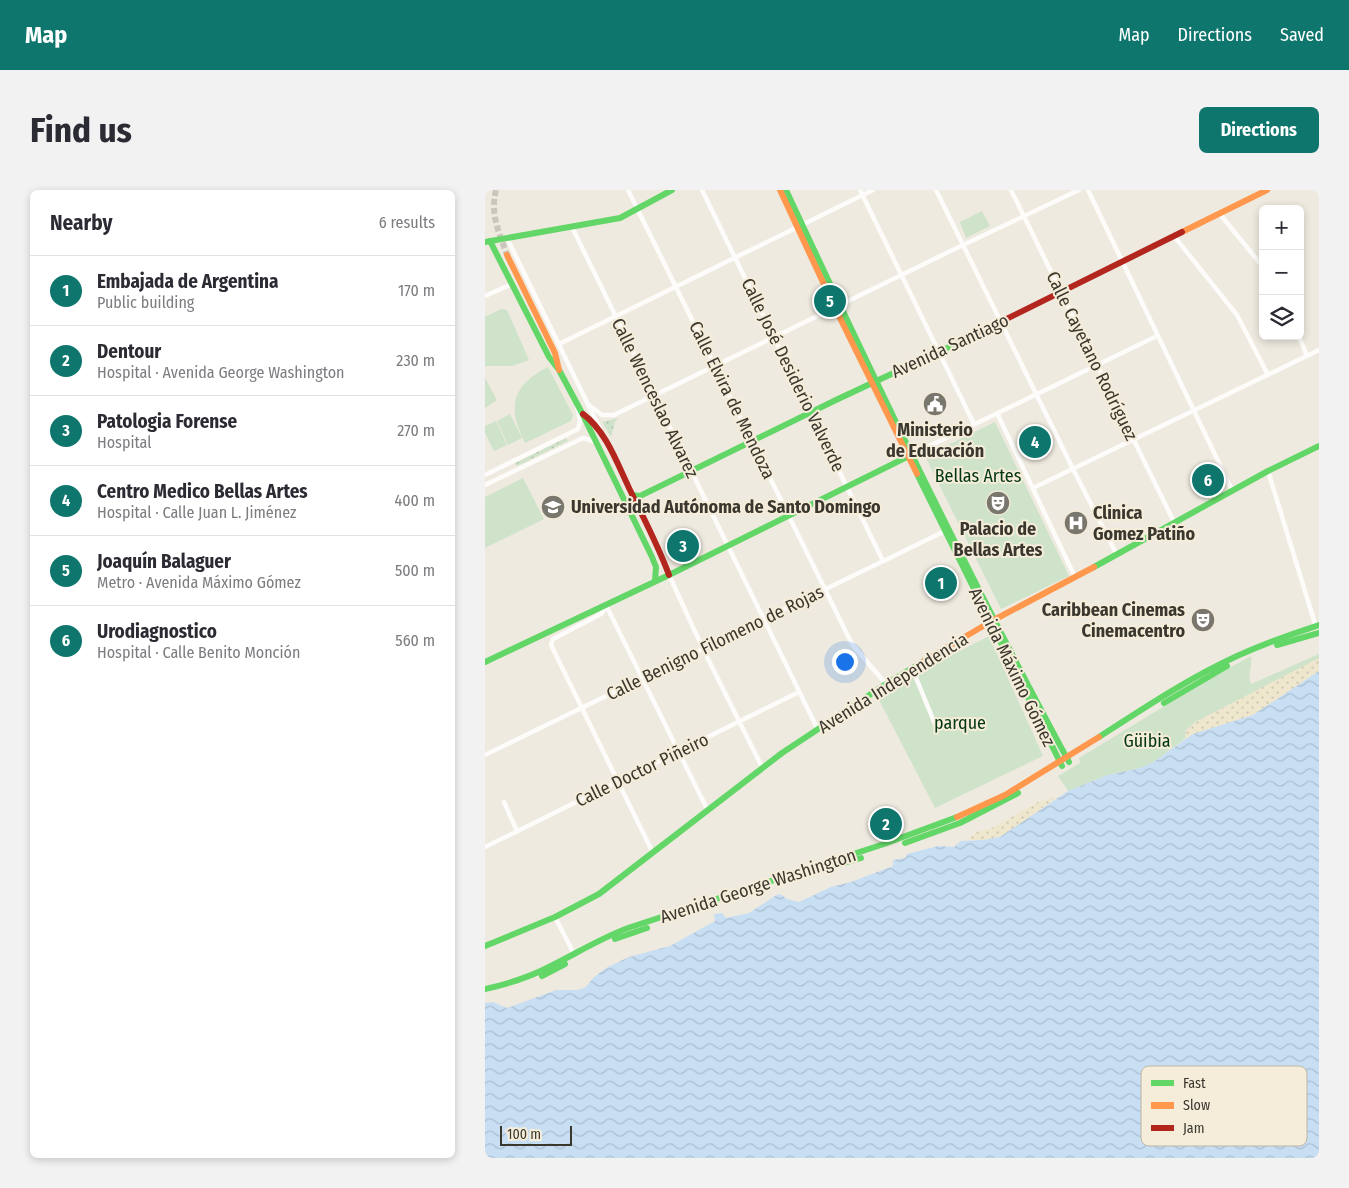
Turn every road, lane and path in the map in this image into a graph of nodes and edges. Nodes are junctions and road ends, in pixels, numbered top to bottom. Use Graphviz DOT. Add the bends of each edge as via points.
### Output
graph roads {
  1 [pos="628,190"];
  2 [pos="672,190"];
  3 [pos="702,190"];
  4 [pos="780,190"];
  5 [pos="786,190"];
  6 [pos="873,190"];
  7 [pos="936,190"];
  8 [pos="1011,190"];
  9 [pos="1079,190"];
  10 [pos="1088,190"];
  11 [pos="1267,190"];
  12 [pos="861,193"];
  13 [pos="637,208"];
  14 [pos="1219,213"];
  15 [pos="1023,216"];
  16 [pos="800,226"];
  17 [pos="572,227"];
  18 [pos="1174,236"];
  19 [pos="507,238"];
  20 [pos="488,241"];
  21 [pos="963,245"];
  22 [pos="507,255"];
  23 [pos="735,258"];
  24 [pos="1122,261"];
  25 [pos="1259,262"];
  26 [pos="901,275"];
  27 [pos="512,284"];
  28 [pos="676,287"];
  29 [pos="1060,292"];
  30 [pos="485,296"];
  31 [pos="837,307"];
  32 [pos="615,316"];
  33 [pos="1001,323"];
  34 [pos="1157,336"];
  35 [pos="774,337"];
  36 [pos="1301,340"];
  37 [pos="559,344"];
  38 [pos="1319,350"];
  39 [pos="939,352"];
  40 [pos="1307,356"];
  41 [pos="1097,365"];
  42 [pos="715,366"];
  43 [pos="559,370"];
  44 [pos="1267,375"];
  45 [pos="875,382"];
  46 [pos="1036,394"];
  47 [pos="654,396"];
  48 [pos="577,404"];
  49 [pos="590,406"];
  50 [pos="1194,410"];
  51 [pos="811,412"];
  52 [pos="582,413"];
  53 [pos="997,413"];
  54 [pos="974,424"];
  55 [pos="578,429"];
  56 [pos="604,437"];
  57 [pos="583,438"];
  58 [pos="1133,440"];
  59 [pos="752,441"];
  60 [pos="596,442"];
  61 [pos="1319,446"];
  62 [pos="910,455"];
  63 [pos="511,462"];
  64 [pos="502,466"];
  65 [pos="1073,469"];
  66 [pos="515,471"];
  67 [pos="691,471"];
  68 [pos="1267,471"];
  69 [pos="485,475"];
  70 [pos="507,475"];
  71 [pos="485,485"];
  72 [pos="847,487"];
  73 [pos="1033,488"];
  74 [pos="1232,490"];
  75 [pos="632,495"];
  76 [pos="789,516"];
  77 [pos="1173,522"];
  78 [pos="945,531"];
  79 [pos="727,546"];
  80 [pos="1117,555"];
  81 [pos="883,561"];
  82 [pos="669,575"];
  83 [pos="1075,577"];
  84 [pos="655,581"];
  85 [pos="825,589"];
  86 [pos="605,605"];
  87 [pos="763,619"];
  88 [pos="992,621"];
  89 [pos="1317,626"];
  90 [pos="1318,633"];
  91 [pos="703,649"];
  92 [pos="485,662"];
  93 [pos="912,668"];
  94 [pos="642,678"];
  95 [pos="885,684"];
  96 [pos="799,692"];
  97 [pos="582,708"];
  98 [pos="739,722"];
  99 [pos="937,729"];
  100 [pos="817,730"];
  101 [pos="678,752"];
  102 [pos="485,755"];
  103 [pos="1068,760"];
  104 [pos="1061,764"];
  105 [pos="763,769"];
  106 [pos="618,782"];
  107 [pos="504,802"];
  108 [pos="707,811"];
  109 [pos="517,831"];
  110 [pos="485,847"];
  111 [pos="653,853"];
  112 [pos="555,917"];
  113 [pos="485,946"];
  114 [pos="573,954"];
  115 [pos="485,989"];
  116 [pos="485,993"];
  1 -- 13 [label="street, Calle Elvira de Mendoza"];
  2 -- 13 [label="main road"];
  3 -- 23 [label="street, Calle José Desiderio Valverde"];
  4 -- 16 [label="main road, Avenida Máximo Gómez"];
  5 -- 16 [label="main road, Avenida Máximo Gómez"];
  6 -- 12 [label="street"];
  7 -- 21 [label="street"];
  8 -- 15 [label="street, Calle Cayetano Rodríguez"];
  9 -- 15 [label="street"];
  10 -- 24 [label="street"];
  11 -- 14 [label="main road, Avenida Santiago"];
  12 -- 16 [label="street"];
  12 -- 26 [label="street"];
  13 -- 17 [label="main road" via="620,218"];
  13 -- 28 [label="street, Calle Elvira de Mendoza"];
  14 -- 18 [label="main road, Avenida Santiago"];
  14 -- 25 [label="street"];
  15 -- 21 [label="street"];
  15 -- 29 [label="street, Calle Cayetano Rodríguez"];
  16 -- 23 [label="street"];
  16 -- 31 [label="main road, Avenida Máximo Gómez"];
  17 -- 19 [label="main road"];
  17 -- 32 [label="street, Calle Wenceslao Alvarez"];
  18 -- 24 [label="main road, Avenida Santiago"];
  18 -- 44 [label="street" via="1237,315"];
  19 -- 20 [label="main road"];
  19 -- 37 [label="street"];
  20 -- 27 [label="main road"];
  21 -- 26 [label="street"];
  21 -- 33 [label="street"];
  22 -- 43 [label="main road" via="559,361"];
  23 -- 28 [label="street"];
  23 -- 35 [label="street, Calle José Desiderio Valverde"];
  24 -- 29 [label="main road, Avenida Santiago"];
  24 -- 34 [label="street"];
  26 -- 31 [label="street"];
  26 -- 39 [label="street"];
  27 -- 30 [label="street"];
  27 -- 43 [label="main road" via="549,357"];
  28 -- 32 [label="street"];
  28 -- 42 [label="street, Calle Elvira de Mendoza"];
  29 -- 33 [label="main road, Avenida Santiago"];
  29 -- 41 [label="street, Calle Cayetano Rodríguez"];
  31 -- 35 [label="street"];
  31 -- 45 [label="main road, Avenida Máximo Gómez"];
  32 -- 37 [label="street"];
  32 -- 47 [label="street, Calle Wenceslao Alvarez"];
  33 -- 39 [label="main road, Avenida Santiago"];
  33 -- 46 [label="street"];
  34 -- 41 [label="street"];
  34 -- 50 [label="street"];
  35 -- 42 [label="street"];
  35 -- 51 [label="street, Calle José Desiderio Valverde"];
  36 -- 40 [label="street"];
  37 -- 49 [label="street"];
  38 -- 40 [label="street"];
  39 -- 45 [label="main road, Avenida Santiago"];
  39 -- 54 [label="street"];
  40 -- 44 [label="street"];
  41 -- 46 [label="street"];
  41 -- 58 [label="street, Calle Cayetano Rodríguez"];
  42 -- 47 [label="street"];
  42 -- 59 [label="street, Calle Elvira de Mendoza"];
  43 -- 48 [label="main road"];
  44 -- 50 [label="street"];
  45 -- 51 [label="main road, Avenida Santiago"];
  45 -- 62 [label="main road, Avenida Máximo Gómez"];
  46 -- 53 [label="street"];
  46 -- 65 [label="street"];
  47 -- 49 [label="street" via="614,416 602,415"];
  47 -- 67 [label="street, Calle Wenceslao Alvarez"];
  48 -- 52 [label="main road"];
  48 -- 55 [label="street"];
  49 -- 56 [label="street"];
  50 -- 58 [label="street"];
  50 -- 74 [label="street"];
  51 -- 59 [label="main road, Avenida Santiago"];
  51 -- 72 [label="street, Calle José Desiderio Valverde"];
  52 -- 56 [label="main road"];
  52 -- 60 [label="main road"];
  53 -- 54 [label="street"];
  53 -- 73 [label="street"];
  54 -- 62 [label="street"];
  55 -- 57 [label="street"];
  55 -- 63 [label="street"];
  56 -- 75 [label="main road"];
  57 -- 60 [label="street"];
  57 -- 66 [label="street"];
  58 -- 65 [label="street"];
  58 -- 77 [label="street, Calle Cayetano Rodríguez"];
  59 -- 67 [label="main road, Avenida Santiago"];
  59 -- 76 [label="street, Calle Elvira de Mendoza"];
  60 -- 84 [label="main road" via="652,557"];
  61 -- 68 [label="main road, Avenida Independencia"];
  62 -- 72 [label="main road"];
  62 -- 78 [label="main road, Avenida Máximo Gómez"];
  62 -- 88 [label="main road, Avenida Máximo Gómez"];
  63 -- 64 [label="street"];
  63 -- 66 [label="street"];
  64 -- 69 [label="street"];
  64 -- 70 [label="street"];
  65 -- 73 [label="street"];
  65 -- 80 [label="street"];
  66 -- 70 [label="street"];
  67 -- 75 [label="main road, Avenida Santiago" via="640,496"];
  67 -- 79 [label="street, Calle Wenceslao Alvarez"];
  68 -- 74 [label="main road, Avenida Independencia"];
  68 -- 89 [label="street"];
  70 -- 71 [label="street"];
  72 -- 76 [label="main road"];
  72 -- 81 [label="street, Calle José Desiderio Valverde"];
  73 -- 83 [label="street"];
  74 -- 77 [label="main road, Avenida Independencia"];
  75 -- 82 [label="main road"];
  76 -- 79 [label="main road"];
  76 -- 85 [label="street, Calle Elvira de Mendoza"];
  77 -- 80 [label="main road, Avenida Independencia"];
  78 -- 81 [label="street, Calle Benigno Filomeno de Rojas"];
  78 -- 88 [label="main road, Avenida Máximo Gómez"];
  79 -- 82 [label="main road"];
  79 -- 87 [label="street, Calle Wenceslao Alvarez"];
  80 -- 83 [label="main road, Avenida Independencia"];
  81 -- 85 [label="street, Calle Benigno Filomeno de Rojas"];
  82 -- 84 [label="main road"];
  82 -- 91 [label="street"];
  83 -- 88 [label="main road, Avenida Independencia"];
  84 -- 86 [label="main road"];
  85 -- 87 [label="street, Calle Benigno Filomeno de Rojas"];
  85 -- 95 [label="street, Calle Elvira de Mendoza" via="852,644"];
  86 -- 92 [label="main road"];
  86 -- 94 [label="street"];
  86 -- 97 [label="street" via="601,614 553,639 551,646"];
  87 -- 91 [label="street, Calle Benigno Filomeno de Rojas"];
  87 -- 96 [label="street, Calle Wenceslao Alvarez"];
  88 -- 93 [label="main road, Avenida Independencia"];
  88 -- 103 [label="main road, Avenida Máximo Gómez"];
  88 -- 104 [label="main road, Avenida Máximo Gómez"];
  89 -- 90 [label="street"];
  89 -- 103 [label="main road, Avenida George Washington" via="1236,656 1201,674"];
  90 -- 103 [label="main road, Avenida George Washington" via="1280,644 1229,665"];
  91 -- 94 [label="street, Calle Benigno Filomeno de Rojas"];
  91 -- 98 [label="street"];
  93 -- 95 [label="main road, Avenida Independencia"];
  93 -- 99 [label="street"];
  94 -- 97 [label="street, Calle Benigno Filomeno de Rojas"];
  94 -- 101 [label="street"];
  95 -- 100 [label="main road, Avenida Independencia"];
  96 -- 98 [label="street, Calle Doctor Piñeiro"];
  96 -- 100 [label="street, Calle Wenceslao Alvarez"];
  97 -- 102 [label="street, Calle Benigno Filomeno de Rojas"];
  97 -- 106 [label="street"];
  98 -- 101 [label="street, Calle Doctor Piñeiro"];
  98 -- 105 [label="street"];
  100 -- 105 [label="main road, Avenida Independencia"];
  101 -- 106 [label="street, Calle Doctor Piñeiro"];
  101 -- 108 [label="street"];
  103 -- 104 [label="main road, Avenida George Washington"];
  104 -- 114 [label="main road, Avenida George Washington" via="935,827 625,929"];
  104 -- 116 [label="main road, Avenida George Washington" via="1003,802 930,835 616,938 552,972 512,988"];
  105 -- 108 [label="main road, Avenida Independencia"];
  106 -- 109 [label="street, Calle Doctor Piñeiro"];
  106 -- 111 [label="street"];
  107 -- 109 [label="street"];
  108 -- 111 [label="main road, Avenida Independencia"];
  109 -- 110 [label="street, Calle Doctor Piñeiro"];
  111 -- 112 [label="main road, Avenida Independencia" via="599,894"];
  112 -- 113 [label="main road, Avenida Independencia"];
  112 -- 114 [label="street"];
  114 -- 115 [label="main road, Avenida George Washington" via="530,976"];
}
